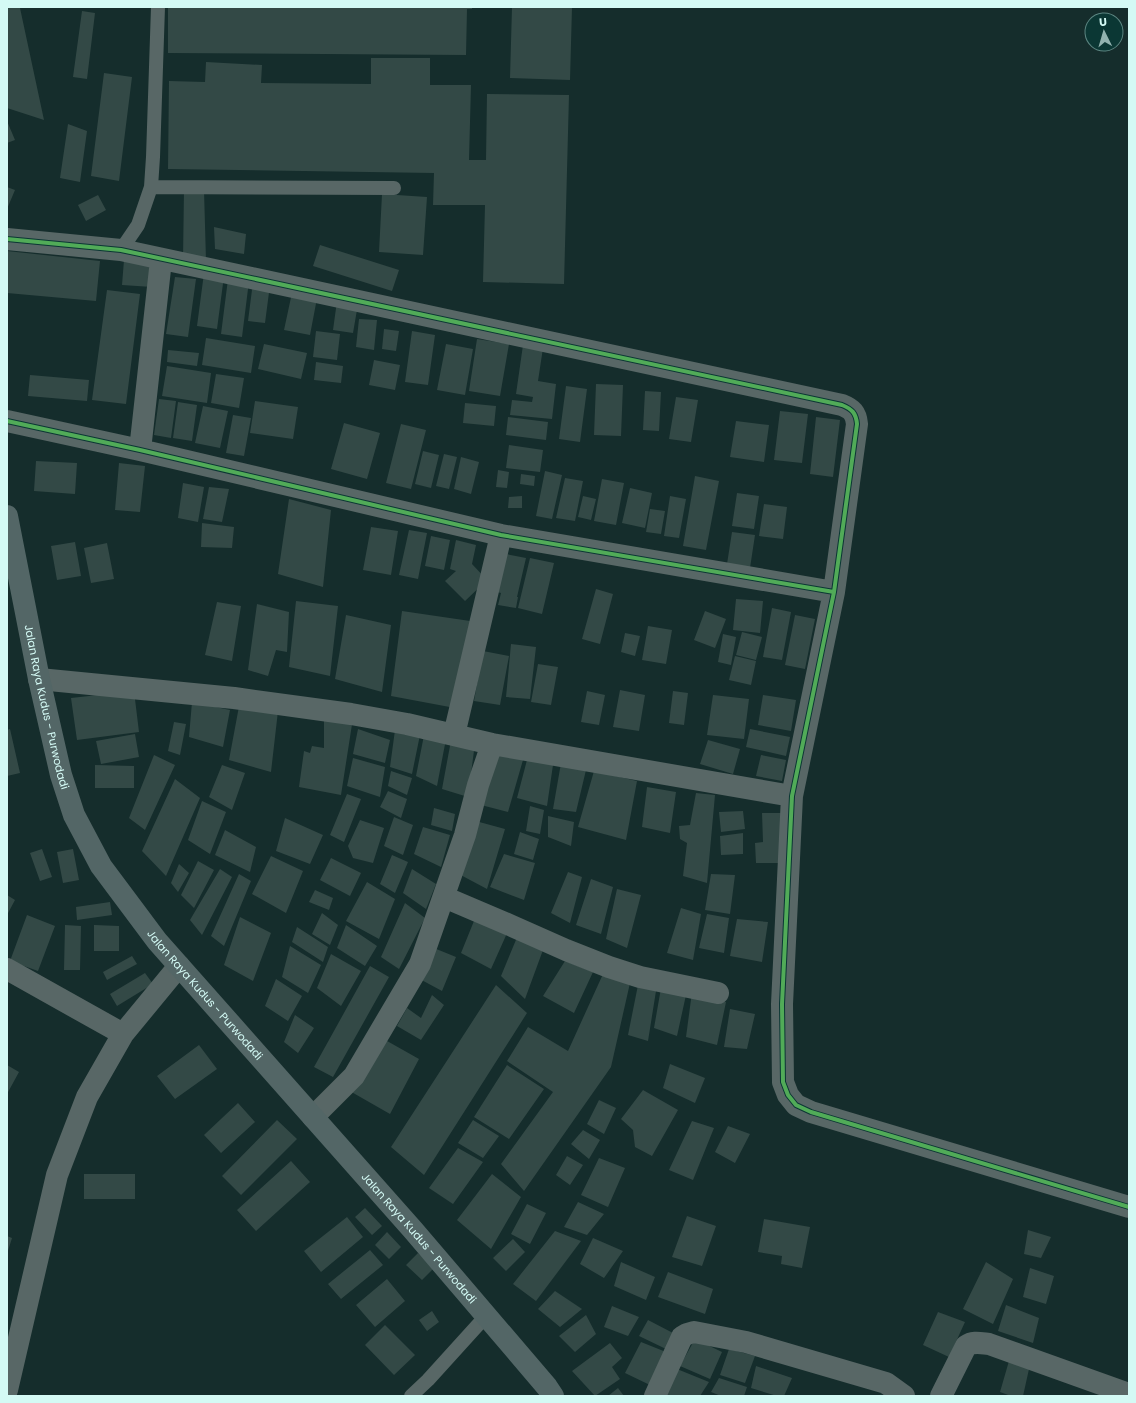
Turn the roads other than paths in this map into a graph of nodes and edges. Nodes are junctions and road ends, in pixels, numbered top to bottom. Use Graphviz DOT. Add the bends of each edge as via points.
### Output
graph roads {
  1 [pos="158,7"];
  2 [pos="151,187"];
  3 [pos="394,188"];
  4 [pos="7,239"];
  5 [pos="121,250"];
  6 [pos="161,260"];
  7 [pos="7,421"];
  8 [pos="140,450"];
  9 [pos="7,516"];
  10 [pos="501,535"];
  11 [pos="834,592"];
  12 [pos="39,680"];
  13 [pos="454,735"];
  14 [pos="492,744"];
  15 [pos="792,796"];
  16 [pos="444,897"];
  17 [pos="178,966"];
  18 [pos="7,969"];
  19 [pos="718,993"];
  20 [pos="123,1034"];
  21 [pos="313,1117"];
  22 [pos="1129,1207"];
  23 [pos="486,1316"];
  24 [pos="7,1390"];
  25 [pos="1129,1394"];
  26 [pos="411,1396"];
  27 [pos="553,1396"];
  28 [pos="654,1396"];
  29 [pos="904,1396"];
  30 [pos="941,1396"];
  1 -- 2 [label="lane"];
  2 -- 3 [label="lane"];
  2 -- 5 [label="lane" via="138,225"];
  4 -- 5 [label="street"];
  5 -- 6 [label="street"];
  6 -- 8 [label="street"];
  6 -- 11 [label="street" via="852,409 857,424"];
  7 -- 8 [label="street"];
  8 -- 10 [label="street"];
  9 -- 12 [label="main road, Jalan Raya Kudus - Purwodadi"];
  10 -- 11 [label="street"];
  10 -- 13 [label="street"];
  11 -- 15 [label="street"];
  12 -- 13 [label="street" via="234,698 352,714"];
  12 -- 17 [label="main road, Jalan Raya Kudus - Purwodadi" via="61,774 74,815 101,866"];
  13 -- 14 [label="street"];
  14 -- 15 [label="street"];
  14 -- 16 [label="street"];
  15 -- 22 [label="street" via="782,1004 783,1082 788,1095 796,1104 811,1112"];
  16 -- 19 [label="street" via="610,967 640,977"];
  16 -- 21 [label="street" via="420,964 354,1076"];
  17 -- 20 [label="street"];
  17 -- 21 [label="main road, Jalan Raya Kudus - Purwodadi"];
  18 -- 20 [label="street"];
  20 -- 24 [label="street" via="87,1097 57,1175"];
  21 -- 23 [label="main road, Jalan Raya Kudus - Purwodadi"];
  23 -- 26 [label="lane"];
  23 -- 27 [label="main road, Jalan Raya Kudus - Purwodadi"];
  25 -- 30 [label="street" via="989,1344 976,1342 966,1346"];
  28 -- 29 [label="street" via="682,1337 694,1332 746,1342 886,1383"];
}
